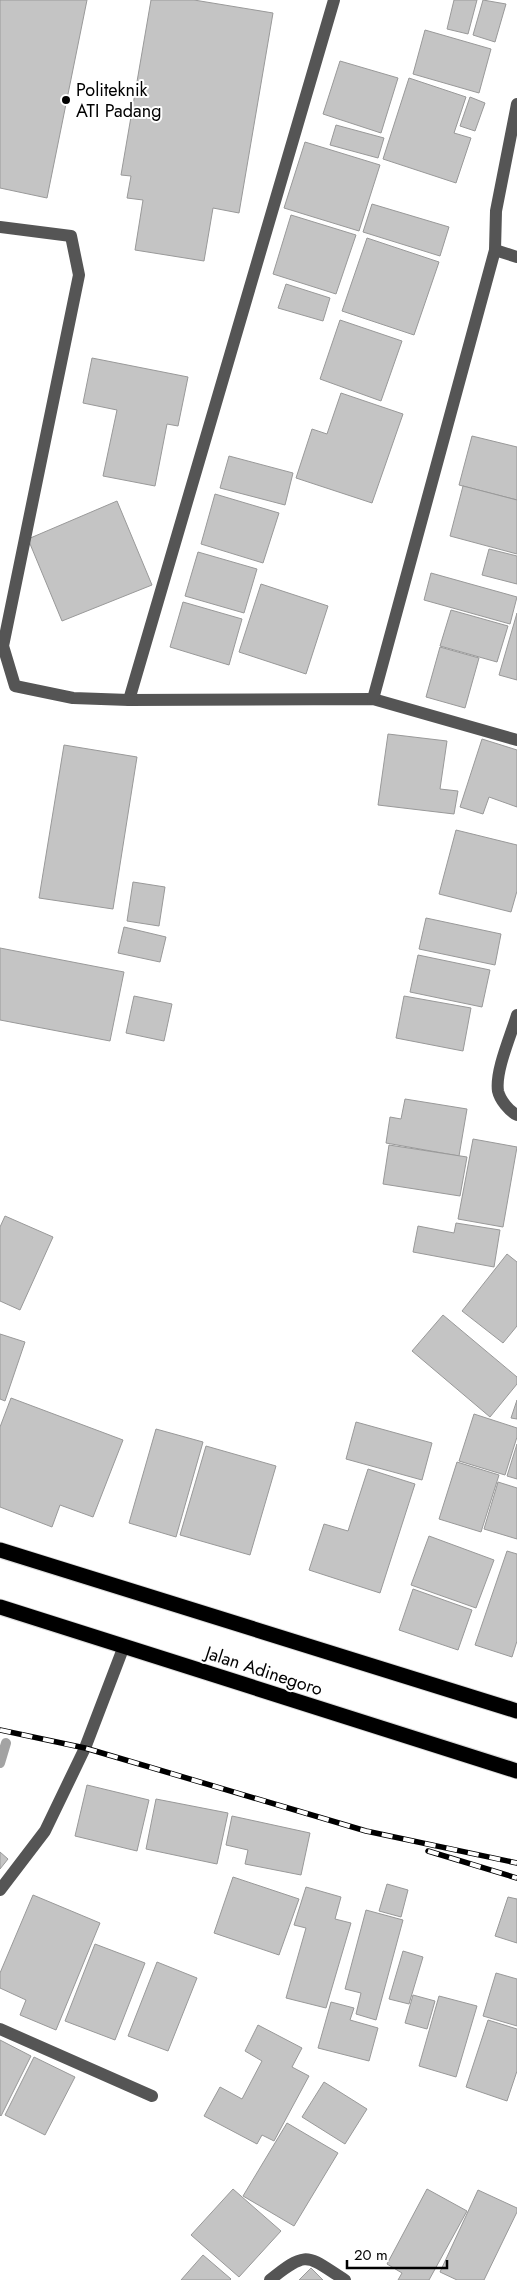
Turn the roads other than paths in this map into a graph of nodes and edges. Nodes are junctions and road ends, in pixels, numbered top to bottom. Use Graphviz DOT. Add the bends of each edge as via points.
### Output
graph roads {
  1 [pos="334,0"];
  2 [pos="517,104"];
  3 [pos="0,227"];
  4 [pos="495,250"];
  5 [pos="517,257"];
  6 [pos="373,699"];
  7 [pos="129,700"];
  8 [pos="517,740"];
  9 [pos="517,1014"];
  10 [pos="517,1115"];
  11 [pos="0,1550"];
  12 [pos="0,1607"];
  13 [pos="124,1646"];
  14 [pos="517,1711"];
  15 [pos="517,1771"];
  16 [pos="0,1890"];
  17 [pos="0,2029"];
  18 [pos="152,2096"];
  19 [pos="270,2280"];
  20 [pos="346,2280"];
  1 -- 7 [label="street"];
  2 -- 4 [label="street" via="496,211"];
  3 -- 7 [label="street" via="71,236 79,274 3,646 15,686 73,698"];
  4 -- 5 [label="street"];
  4 -- 6 [label="street"];
  6 -- 7 [label="street"];
  6 -- 8 [label="street"];
  9 -- 10 [label="street" via="498,1091 504,1103"];
  11 -- 14 [label="highway, Jalan Adinegoro"];
  12 -- 13 [label="highway, Jalan Adinegoro"];
  13 -- 15 [label="highway, Jalan Adinegoro"];
  13 -- 16 [label="street" via="85,1748 45,1831"];
  17 -- 18 [label="street"];
  19 -- 20 [label="street" via="294,2261 307,2258"];
}
